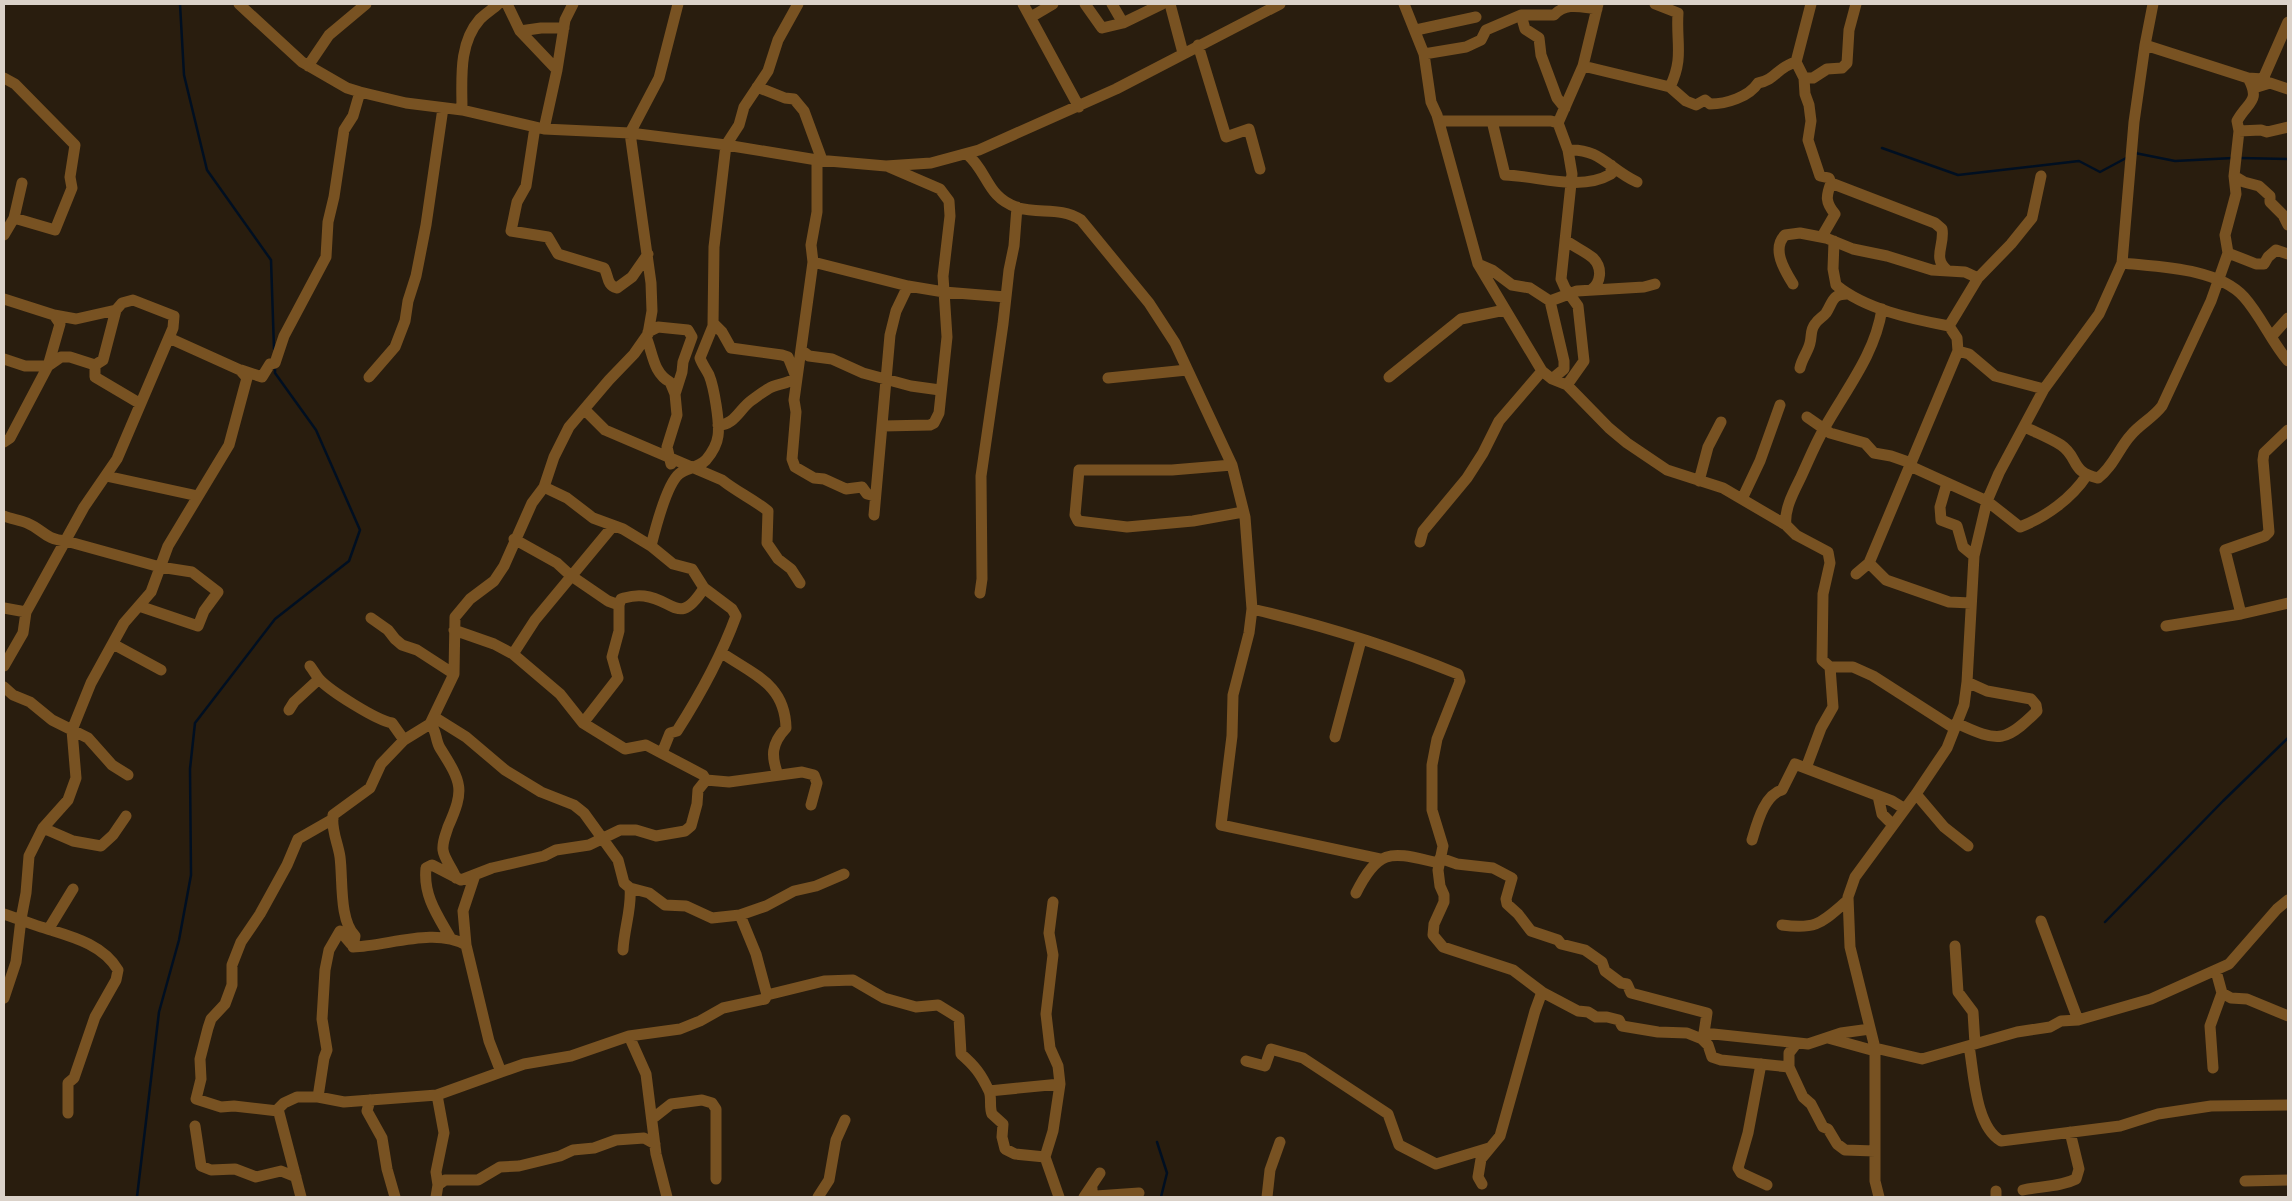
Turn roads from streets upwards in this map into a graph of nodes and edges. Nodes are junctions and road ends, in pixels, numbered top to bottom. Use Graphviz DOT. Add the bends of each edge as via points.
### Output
graph roads {
  1 [pos="239,4"];
  2 [pos="366,4"];
  3 [pos="498,4"];
  4 [pos="507,4"];
  5 [pos="573,4"];
  6 [pos="678,4"];
  7 [pos="798,4"];
  8 [pos="1023,4"];
  9 [pos="1053,4"];
  10 [pos="1085,4"];
  11 [pos="1112,4"];
  12 [pos="1162,4"];
  13 [pos="1170,4"];
  14 [pos="1280,4"];
  15 [pos="1404,4"];
  16 [pos="1655,4"];
  17 [pos="1811,4"];
  18 [pos="1856,4"];
  19 [pos="2153,4"];
  20 [pos="1597,6"];
  21 [pos="1539,9"];
  22 [pos="1521,15"];
  23 [pos="1032,17"];
  24 [pos="1476,18"];
  25 [pos="2288,22"];
  26 [pos="1123,23"];
  27 [pos="564,28"];
  28 [pos="1416,30"];
  29 [pos="520,31"];
  30 [pos="1198,45"];
  31 [pos="2145,45"];
  32 [pos="1183,53"];
  33 [pos="1424,54"];
  34 [pos="1796,62"];
  35 [pos="308,66"];
  36 [pos="1583,66"];
  37 [pos="557,70"];
  38 [pos="4,78"];
  39 [pos="1804,78"];
  40 [pos="2250,83"];
  41 [pos="757,87"];
  42 [pos="1670,87"];
  43 [pos="2288,89"];
  44 [pos="360,92"];
  45 [pos="1079,107"];
  46 [pos="443,108"];
  47 [pos="1565,108"];
  48 [pos="462,110"];
  49 [pos="1439,121"];
  50 [pos="1492,121"];
  51 [pos="1558,123"];
  52 [pos="540,128"];
  53 [pos="2288,128"];
  54 [pos="2239,131"];
  55 [pos="630,134"];
  56 [pos="726,145"];
  57 [pos="1568,150"];
  58 [pos="967,154"];
  59 [pos="819,160"];
  60 [pos="1611,165"];
  61 [pos="886,166"];
  62 [pos="1260,169"];
  63 [pos="2041,176"];
  64 [pos="2234,176"];
  65 [pos="1572,182"];
  66 [pos="1637,182"];
  67 [pos="22,183"];
  68 [pos="1831,183"];
  69 [pos="1017,207"];
  70 [pos="14,218"];
  71 [pos="2288,225"];
  72 [pos="4,235"];
  73 [pos="1830,239"];
  74 [pos="1565,240"];
  75 [pos="2228,253"];
  76 [pos="648,254"];
  77 [pos="2288,254"];
  78 [pos="813,262"];
  79 [pos="2122,263"];
  80 [pos="1478,264"];
  81 [pos="1947,270"];
  82 [pos="1978,278"];
  83 [pos="2217,279"];
  84 [pos="1655,284"];
  85 [pos="1792,284"];
  86 [pos="908,286"];
  87 [pos="1591,290"];
  88 [pos="944,292"];
  89 [pos="1574,293"];
  90 [pos="1847,294"];
  91 [pos="1006,297"];
  92 [pos="4,299"];
  93 [pos="1550,301"];
  94 [pos="1882,309"];
  95 [pos="116,310"];
  96 [pos="1505,310"];
  97 [pos="54,315"];
  98 [pos="2288,318"];
  99 [pos="713,322"];
  100 [pos="1949,326"];
  101 [pos="647,334"];
  102 [pos="2271,337"];
  103 [pos="169,338"];
  104 [pos="802,350"];
  105 [pos="1583,350"];
  106 [pos="1958,351"];
  107 [pos="700,354"];
  108 [pos="4,359"];
  109 [pos="1564,360"];
  110 [pos="2288,361"];
  111 [pos="95,365"];
  112 [pos="48,366"];
  113 [pos="1800,368"];
  114 [pos="240,370"];
  115 [pos="1187,370"];
  116 [pos="1542,371"];
  117 [pos="682,372"];
  118 [pos="369,377"];
  119 [pos="796,377"];
  120 [pos="1389,377"];
  121 [pos="1108,378"];
  122 [pos="886,379"];
  123 [pos="1552,379"];
  124 [pos="1568,385"];
  125 [pos="2044,389"];
  126 [pos="940,390"];
  127 [pos="675,394"];
  128 [pos="140,403"];
  129 [pos="1780,405"];
  130 [pos="585,410"];
  131 [pos="1807,417"];
  132 [pos="1721,422"];
  133 [pos="718,425"];
  134 [pos="883,426"];
  135 [pos="2025,427"];
  136 [pos="1824,428"];
  137 [pos="2288,430"];
  138 [pos="4,442"];
  139 [pos="670,460"];
  140 [pos="1232,464"];
  141 [pos="1910,465"];
  142 [pos="693,469"];
  143 [pos="2087,475"];
  144 [pos="106,476"];
  145 [pos="675,480"];
  146 [pos="1699,481"];
  147 [pos="1947,483"];
  148 [pos="544,487"];
  149 [pos="198,496"];
  150 [pos="874,496"];
  151 [pos="1742,499"];
  152 [pos="1987,502"];
  153 [pos="1244,512"];
  154 [pos="874,515"];
  155 [pos="4,516"];
  156 [pos="1786,525"];
  157 [pos="613,526"];
  158 [pos="514,539"];
  159 [pos="66,541"];
  160 [pos="1420,542"];
  161 [pos="651,546"];
  162 [pos="1974,556"];
  163 [pos="1869,563"];
  164 [pos="160,567"];
  165 [pos="1856,574"];
  166 [pos="570,575"];
  167 [pos="800,583"];
  168 [pos="704,588"];
  169 [pos="980,593"];
  170 [pos="1971,603"];
  171 [pos="2288,603"];
  172 [pos="619,605"];
  173 [pos="139,606"];
  174 [pos="4,608"];
  175 [pos="1252,609"];
  176 [pos="26,612"];
  177 [pos="2242,614"];
  178 [pos="371,618"];
  179 [pos="2166,626"];
  180 [pos="454,630"];
  181 [pos="1361,640"];
  182 [pos="113,644"];
  183 [pos="722,653"];
  184 [pos="513,654"];
  185 [pos="4,666"];
  186 [pos="310,666"];
  187 [pos="1830,667"];
  188 [pos="161,670"];
  189 [pos="454,674"];
  190 [pos="320,679"];
  191 [pos="1967,682"];
  192 [pos="4,687"];
  193 [pos="289,710"];
  194 [pos="432,720"];
  195 [pos="583,723"];
  196 [pos="1955,726"];
  197 [pos="72,730"];
  198 [pos="1335,737"];
  199 [pos="404,740"];
  200 [pos="662,753"];
  201 [pos="1806,768"];
  202 [pos="128,774"];
  203 [pos="778,776"];
  204 [pos="706,780"];
  205 [pos="1916,794"];
  206 [pos="1878,796"];
  207 [pos="811,805"];
  208 [pos="1905,809"];
  209 [pos="126,816"];
  210 [pos="333,819"];
  211 [pos="1893,825"];
  212 [pos="43,828"];
  213 [pos="595,828"];
  214 [pos="603,838"];
  215 [pos="1752,840"];
  216 [pos="588,845"];
  217 [pos="1968,846"];
  218 [pos="1380,859"];
  219 [pos="1440,861"];
  220 [pos="844,874"];
  221 [pos="475,875"];
  222 [pos="456,878"];
  223 [pos="630,888"];
  224 [pos="73,889"];
  225 [pos="1356,893"];
  226 [pos="1848,900"];
  227 [pos="2288,900"];
  228 [pos="1053,902"];
  229 [pos="4,914"];
  230 [pos="740,915"];
  231 [pos="440,918"];
  232 [pos="21,919"];
  233 [pos="2041,921"];
  234 [pos="53,924"];
  235 [pos="1782,925"];
  236 [pos="433,937"];
  237 [pos="451,939"];
  238 [pos="466,945"];
  239 [pos="1955,946"];
  240 [pos="353,947"];
  241 [pos="623,950"];
  242 [pos="2216,971"];
  243 [pos="1542,992"];
  244 [pos="2222,993"];
  245 [pos="768,995"];
  246 [pos="4,998"];
  247 [pos="2288,1016"];
  248 [pos="2078,1020"];
  249 [pos="1870,1029"];
  250 [pos="629,1036"];
  251 [pos="1825,1038"];
  252 [pos="1796,1044"];
  253 [pos="1972,1045"];
  254 [pos="1875,1050"];
  255 [pos="1246,1061"];
  256 [pos="1761,1064"];
  257 [pos="1789,1067"];
  258 [pos="2213,1068"];
  259 [pos="501,1072"];
  260 [pos="1060,1084"];
  261 [pos="989,1091"];
  262 [pos="436,1095"];
  263 [pos="318,1097"];
  264 [pos="370,1100"];
  265 [pos="2288,1105"];
  266 [pos="278,1111"];
  267 [pos="68,1113"];
  268 [pos="652,1118"];
  269 [pos="845,1120"];
  270 [pos="195,1126"];
  271 [pos="2070,1132"];
  272 [pos="1280,1142"];
  273 [pos="655,1144"];
  274 [pos="1489,1148"];
  275 [pos="1875,1151"];
  276 [pos="1045,1157"];
  277 [pos="1100,1173"];
  278 [pos="296,1178"];
  279 [pos="716,1179"];
  280 [pos="2288,1180"];
  281 [pos="2245,1181"];
  282 [pos="1482,1184"];
  283 [pos="438,1185"];
  284 [pos="1767,1185"];
  285 [pos="1092,1188"];
  286 [pos="2023,1190"];
  287 [pos="1139,1192"];
  288 [pos="301,1197"];
  289 [pos="395,1197"];
  290 [pos="436,1197"];
  291 [pos="667,1197"];
  292 [pos="818,1197"];
  293 [pos="1059,1197"];
  294 [pos="1084,1197"];
  295 [pos="1267,1197"];
  296 [pos="1879,1197"];
  1 -- 35 [label="street"];
  2 -- 35 [label="street" via="329,35"];
  3 -- 48 [label="street" via="473,28 464,51"];
  4 -- 29 [label="street"];
  5 -- 27 [label="street"];
  6 -- 55 [label="street" via="659,78"];
  7 -- 41 [label="street" via="778,40 768,72"];
  8 -- 23 [label="street"];
  9 -- 23 [label="street"];
  10 -- 26 [label="street" via="1102,28"];
  11 -- 26 [label="street"];
  12 -- 26 [label="street"];
  13 -- 32 [label="street"];
  14 -- 30 [label="street"];
  15 -- 28 [label="street"];
  16 -- 42 [label="street" via="1678,13 1678,71"];
  17 -- 34 [label="street"];
  18 -- 39 [label="street" via="1849,30 1847,63 1842,68 1827,69 1813,78"];
  19 -- 31 [label="street"];
  20 -- 21 [label="street" via="1571,5 1554,15"];
  20 -- 36 [label="street"];
  21 -- 22 [label="street"];
  22 -- 33 [label="street" via="1486,30 1481,40 1466,47"];
  22 -- 47 [label="street" via="1525,29 1539,38 1541,55 1557,98"];
  23 -- 45 [label="street"];
  24 -- 28 [label="street"];
  25 -- 40 [label="street" via="2263,79"];
  27 -- 29 [label="street"];
  27 -- 37 [label="street"];
  28 -- 33 [label="street"];
  29 -- 37 [label="street"];
  30 -- 32 [label="street"];
  30 -- 62 [label="street" via="1226,137 1249,129"];
  31 -- 40 [label="street"];
  31 -- 79 [label="street" via="2134,122"];
  32 -- 45 [label="street"];
  33 -- 49 [label="street" via="1431,102"];
  34 -- 39 [label="street"];
  34 -- 42 [label="street" via="1783,66 1768,81 1758,83 1756,88 1732,100 1710,104 1705,100 1696,105"];
  35 -- 44 [label="street"];
  36 -- 42 [label="street"];
  36 -- 47 [label="street"];
  37 -- 52 [label="street"];
  38 -- 70 [label="street" via="15,84 75,145 70,176 72,188 55,230"];
  39 -- 68 [label="street" via="1811,121 1808,140 1820,176 1829,178"];
  40 -- 43 [label="street" via="2270,83"];
  40 -- 54 [label="street" via="2252,102 2237,121"];
  41 -- 56 [label="street"];
  41 -- 59 [label="street" via="794,99 804,111"];
  44 -- 46 [label="street"];
  44 -- 114 [label="street" via="353,116 344,130 328,222 326,257 284,336 275,363 270,364 262,377"];
  45 -- 58 [label="street"];
  46 -- 48 [label="street"];
  46 -- 118 [label="street" via="426,225 405,321 395,347"];
  47 -- 51 [label="street"];
  48 -- 52 [label="street"];
  49 -- 50 [label="street"];
  49 -- 80 [label="street"];
  50 -- 51 [label="street"];
  50 -- 65 [label="street" via="1505,175"];
  51 -- 57 [label="street"];
  52 -- 55 [label="street"];
  52 -- 76 [label="street" via="511,231 548,237 558,254 604,268 607,280 617,288 632,277"];
  53 -- 54 [label="street" via="2267,132"];
  54 -- 64 [label="street"];
  55 -- 56 [label="street"];
  55 -- 76 [label="street"];
  56 -- 59 [label="street"];
  56 -- 99 [label="street" via="714,247"];
  57 -- 60 [label="street" via="1583,149"];
  57 -- 65 [label="street"];
  58 -- 61 [label="street" via="931,163"];
  58 -- 69 [label="street" via="994,194"];
  59 -- 61 [label="street"];
  59 -- 78 [label="street" via="817,212 811,245"];
  60 -- 65 [label="street" via="1612,174 1605,178"];
  60 -- 66 [label="street"];
  61 -- 88 [label="street" via="940,189 948,201 950,216"];
  63 -- 82 [label="street" via="2032,218"];
  64 -- 71 [label="street" via="2265,191"];
  64 -- 75 [label="street" via="2236,194 2225,235"];
  65 -- 74 [label="street"];
  67 -- 70 [label="street"];
  68 -- 73 [label="street" via="1826,197 1835,214 1824,233"];
  68 -- 81 [label="street" via="1935,223 1942,229 1938,255"];
  69 -- 91 [label="street"];
  69 -- 115 [label="street" via="1069,213 1081,220 1149,303 1175,343"];
  70 -- 72 [label="street"];
  73 -- 81 [label="street" via="1853,249 1932,270"];
  73 -- 85 [label="street" via="1800,233 1782,237 1780,263"];
  73 -- 90 [label="street" via="1836,285"];
  74 -- 87 [label="street" via="1595,261 1600,277"];
  74 -- 89 [label="street" via="1562,274 1565,288"];
  75 -- 77 [label="street" via="2256,264 2264,264 2276,250"];
  75 -- 83 [label="street"];
  76 -- 101 [label="street" via="652,312"];
  78 -- 86 [label="street"];
  78 -- 104 [label="street"];
  79 -- 83 [label="street" via="2176,269"];
  79 -- 125 [label="street" via="2099,314"];
  80 -- 93 [label="street" via="1512,285 1530,288"];
  80 -- 96 [label="street"];
  81 -- 82 [label="street" via="1965,272"];
  82 -- 100 [label="street"];
  83 -- 102 [label="street" via="2244,297"];
  83 -- 143 [label="street" via="2211,301 2162,406 2126,440 2104,473 2098,478"];
  84 -- 87 [label="street"];
  86 -- 88 [label="street"];
  86 -- 122 [label="street" via="896,311 890,335"];
  87 -- 89 [label="street"];
  88 -- 91 [label="street"];
  88 -- 126 [label="street" via="947,337"];
  89 -- 93 [label="street"];
  89 -- 105 [label="street"];
  90 -- 94 [label="street"];
  90 -- 113 [label="street" via="1833,297 1825,314 1815,323"];
  91 -- 169 [label="street" via="981,476"];
  92 -- 97 [label="street"];
  93 -- 109 [label="street"];
  94 -- 100 [label="street"];
  94 -- 136 [label="street" via="1880,326 1870,351"];
  95 -- 97 [label="street" via="76,318"];
  95 -- 103 [label="street" via="122,303 133,300 174,316"];
  95 -- 111 [label="street" via="103,360"];
  96 -- 116 [label="street"];
  96 -- 120 [label="street" via="1461,319"];
  97 -- 112 [label="street" via="60,324"];
  98 -- 102 [label="street"];
  99 -- 107 [label="street" via="712,332"];
  99 -- 119 [label="street" via="731,348 788,357"];
  100 -- 106 [label="street" via="1957,338"];
  101 -- 117 [label="street" via="658,326 691,333"];
  101 -- 127 [label="street" via="657,370 670,382"];
  101 -- 130 [label="street" via="634,354"];
  102 -- 110 [label="street"];
  103 -- 114 [label="street"];
  103 -- 128 [label="street"];
  104 -- 119 [label="street"];
  104 -- 122 [label="street" via="809,356 832,360"];
  105 -- 109 [label="street"];
  105 -- 124 [label="street" via="1584,361"];
  106 -- 125 [label="street" via="1970,354 1995,376"];
  106 -- 141 [label="street"];
  107 -- 117 [label="street" via="687,363"];
  107 -- 133 [label="street" via="701,364 709,375"];
  108 -- 112 [label="street" via="25,366"];
  109 -- 123 [label="street" via="1564,369"];
  111 -- 112 [label="street" via="70,357"];
  111 -- 128 [label="street" via="95,378"];
  112 -- 138 [label="street" via="10,438"];
  114 -- 149 [label="street" via="247,378 229,445"];
  115 -- 121 [label="street"];
  115 -- 140 [label="street"];
  116 -- 123 [label="street"];
  116 -- 160 [label="street" via="1499,421 1467,478 1423,531"];
  117 -- 127 [label="street"];
  119 -- 133 [label="street" via="792,382 768,389 743,407 736,418 723,426"];
  119 -- 150 [label="street" via="792,459 795,467 814,478 846,489 862,488"];
  122 -- 126 [label="street"];
  122 -- 134 [label="street"];
  123 -- 124 [label="street"];
  124 -- 146 [label="street" via="1627,444 1667,470"];
  125 -- 135 [label="street"];
  126 -- 134 [label="street" via="939,413 934,424"];
  127 -- 139 [label="street" via="677,415 667,447"];
  128 -- 144 [label="street" via="117,459"];
  129 -- 151 [label="street"];
  130 -- 139 [label="street" via="605,430"];
  130 -- 148 [label="street" via="569,427"];
  131 -- 136 [label="street"];
  132 -- 146 [label="street" via="1708,447"];
  133 -- 142 [label="street" via="718,437 712,451"];
  134 -- 150 [label="street"];
  135 -- 143 [label="street" via="2063,446 2080,471"];
  135 -- 152 [label="street"];
  136 -- 141 [label="street" via="1830,434 1865,443 1874,454 1891,456"];
  136 -- 156 [label="street" via="1792,496 1785,517"];
  137 -- 177 [label="street" via="2264,453 2269,532 2225,550"];
  139 -- 142 [label="street"];
  139 -- 145 [label="street"];
  140 -- 153 [label="street"];
  140 -- 153 [label="street" via="1172,470 1079,470 1075,516 1078,521 1127,527"];
  141 -- 147 [label="street"];
  141 -- 163 [label="street"];
  142 -- 145 [label="street" via="679,474"];
  142 -- 167 [label="street" via="722,480 768,511 768,543"];
  143 -- 152 [label="street" via="2077,491 2062,503 2020,527"];
  144 -- 149 [label="street"];
  144 -- 159 [label="street"];
  145 -- 161 [label="street" via="658,519"];
  146 -- 151 [label="street" via="1723,488"];
  147 -- 152 [label="street"];
  147 -- 162 [label="street" via="1940,507 1942,520 1957,526 1963,547"];
  148 -- 157 [label="street" via="567,498 593,518"];
  148 -- 158 [label="street"];
  149 -- 164 [label="street" via="168,546"];
  150 -- 154 [label="street"];
  151 -- 156 [label="street"];
  152 -- 162 [label="street"];
  153 -- 175 [label="street"];
  155 -- 159 [label="street" via="26,523 52,540"];
  156 -- 187 [label="street" via="1796,535 1828,552 1830,563 1823,594 1822,660"];
  157 -- 161 [label="street"];
  157 -- 166 [label="street"];
  158 -- 166 [label="street" via="557,563"];
  158 -- 180 [label="street" via="504,566 494,581 461,608 455,617"];
  159 -- 164 [label="street"];
  159 -- 176 [label="street"];
  161 -- 168 [label="street" via="673,564 692,569"];
  162 -- 170 [label="street"];
  163 -- 165 [label="street"];
  163 -- 170 [label="street" via="1886,580 1949,602"];
  164 -- 173 [label="street" via="150,592"];
  164 -- 173 [label="street" via="192,572 218,592 198,626"];
  166 -- 172 [label="street"];
  166 -- 184 [label="street"];
  168 -- 172 [label="street" via="687,609 678,609 645,596 621,599"];
  168 -- 183 [label="street" via="732,609 736,616"];
  170 -- 191 [label="street"];
  171 -- 177 [label="street"];
  172 -- 195 [label="street" via="619,631 612,657 618,678"];
  173 -- 182 [label="street"];
  174 -- 176 [label="street"];
  175 -- 181 [label="street" via="1297,619"];
  175 -- 218 [label="street" via="1233,695 1232,736 1221,825"];
  176 -- 185 [label="street" via="22,633"];
  177 -- 179 [label="street"];
  178 -- 189 [label="street" via="402,645 417,650"];
  180 -- 184 [label="street"];
  180 -- 189 [label="street"];
  181 -- 198 [label="street"];
  181 -- 219 [label="street" via="1458,674 1460,681 1437,739 1432,765 1432,810 1443,846"];
  182 -- 188 [label="street"];
  182 -- 197 [label="street" via="91,683"];
  183 -- 200 [label="street" via="704,681 697,700 691,704 677,731 670,734"];
  183 -- 203 [label="street" via="772,687 780,698 786,715 786,728 778,736 774,750 773,760"];
  184 -- 195 [label="street" via="560,694"];
  186 -- 190 [label="street"];
  187 -- 196 [label="street" via="1853,667 1873,676"];
  187 -- 201 [label="street" via="1832,707"];
  189 -- 194 [label="street"];
  190 -- 193 [label="street"];
  190 -- 199 [label="street" via="384,722 392,723"];
  191 -- 196 [label="street" via="1964,705"];
  191 -- 196 [label="street" via="1987,691 2031,699 2037,711 2022,725 2001,736"];
  192 -- 197 [label="street"];
  194 -- 199 [label="street"];
  194 -- 213 [label="street" via="466,737 505,770 541,792 574,805 590,818"];
  194 -- 222 [label="street" via="436,742 452,766 460,787 458,806 444,837 442,850"];
  195 -- 200 [label="street" via="625,749 646,744"];
  196 -- 205 [label="street" via="1947,748"];
  197 -- 202 [label="street" via="88,738 112,765"];
  197 -- 212 [label="street" via="76,778 68,800"];
  199 -- 210 [label="street" via="381,764 370,788 340,809"];
  200 -- 204 [label="street" via="703,775"];
  201 -- 206 [label="street"];
  201 -- 215 [label="street" via="1795,764 1782,790 1766,802"];
  203 -- 204 [label="street" via="729,782"];
  203 -- 207 [label="street" via="802,772 814,775 817,783"];
  204 -- 214 [label="street" via="698,790 691,826 685,831 656,836 636,830 620,830"];
  205 -- 208 [label="street"];
  205 -- 217 [label="street" via="1944,827"];
  206 -- 208 [label="street"];
  206 -- 211 [label="street" via="1882,814"];
  208 -- 211 [label="street"];
  209 -- 212 [label="street" via="101,846 73,841"];
  210 -- 240 [label="street" via="345,914 349,930 355,936"];
  210 -- 266 [label="street" via="298,840 260,914 241,942 232,965 232,984 225,1004 211,1019 200,1059 201,1079 196,1100 221,1107"];
  211 -- 226 [label="street" via="1855,877"];
  212 -- 232 [label="street" via="29,856"];
  213 -- 214 [label="street"];
  213 -- 216 [label="street"];
  214 -- 216 [label="street"];
  214 -- 223 [label="street" via="618,860 624,883"];
  216 -- 221 [label="street" via="556,850"];
  218 -- 219 [label="street" via="1398,854"];
  218 -- 225 [label="street"];
  219 -- 243 [label="street" via="1438,870 1444,902 1434,924 1433,935 1442,947 1513,970"];
  219 -- 252 [label="street" via="1493,868 1512,878 1507,904 1531,931 1585,950 1602,962 1605,971 1627,984 1631,993 1708,1014 1704,1033"];
  220 -- 230 [label="street" via="794,891"];
  221 -- 222 [label="street" via="461,880"];
  221 -- 238 [label="street" via="463,911"];
  222 -- 231 [label="street" via="432,865 426,868 430,902"];
  223 -- 230 [label="street" via="649,893 666,905 686,906 712,918"];
  223 -- 241 [label="street"];
  224 -- 234 [label="street"];
  226 -- 235 [label="street" via="1818,925"];
  226 -- 249 [label="street" via="1850,947"];
  227 -- 242 [label="street" via="2228,964"];
  228 -- 260 [label="street" via="1049,933 1053,954 1046,1014 1050,1048 1058,1066"];
  229 -- 232 [label="street"];
  230 -- 245 [label="street"];
  231 -- 236 [label="street"];
  231 -- 237 [label="street"];
  232 -- 234 [label="street" via="38,926"];
  232 -- 246 [label="street" via="16,962"];
  233 -- 248 [label="street"];
  234 -- 267 [label="street" via="98,949 111,959 118,970 116,980 95,1017 74,1078 68,1084"];
  236 -- 237 [label="street"];
  236 -- 240 [label="street"];
  237 -- 238 [label="street"];
  238 -- 259 [label="street" via="489,1041"];
  239 -- 253 [label="street" via="1958,992 1973,1012"];
  240 -- 263 [label="street" via="340,931 329,950 322,1019 327,1050"];
  242 -- 244 [label="street"];
  242 -- 248 [label="street" via="2151,1000"];
  243 -- 256 [label="street" via="1578,1011 1619,1020 1622,1026 1687,1033 1702,1039 1712,1057 1721,1060"];
  243 -- 274 [label="street" via="1500,1136"];
  244 -- 247 [label="street" via="2231,998 2247,999"];
  244 -- 258 [label="street" via="2210,1026"];
  245 -- 250 [label="street" via="765,999 723,1008 680,1029"];
  245 -- 261 [label="street" via="824,981 853,980 892,1000 916,1007 938,1005 959,1018 961,1054 978,1070"];
  248 -- 253 [label="street" via="2061,1021 2050,1027 2017,1032"];
  249 -- 251 [label="street"];
  249 -- 254 [label="street"];
  250 -- 259 [label="street" via="571,1056 524,1064"];
  250 -- 268 [label="street" via="646,1074"];
  251 -- 252 [label="street"];
  251 -- 254 [label="street"];
  252 -- 257 [label="street" via="1789,1053"];
  253 -- 254 [label="street" via="1922,1059"];
  253 -- 271 [label="street" via="1981,1115 1993,1136 2001,1141"];
  254 -- 275 [label="street"];
  255 -- 274 [label="street" via="1265,1066 1271,1049 1302,1058 1388,1114 1399,1145 1436,1164"];
  256 -- 257 [label="street"];
  256 -- 284 [label="street" via="1738,1168 1741,1173"];
  257 -- 275 [label="street" via="1803,1097 1837,1144 1845,1150"];
  259 -- 262 [label="street"];
  260 -- 261 [label="street"];
  260 -- 276 [label="street" via="1053,1131"];
  261 -- 276 [label="street" via="992,1114 1003,1124 1005,1149 1015,1154"];
  262 -- 264 [label="street"];
  262 -- 283 [label="street" via="444,1133 436,1172"];
  263 -- 264 [label="street" via="344,1102"];
  263 -- 266 [label="street" via="298,1097 284,1103"];
  264 -- 289 [label="street" via="367,1111 382,1138"];
  265 -- 271 [label="street" via="2211,1106 2158,1114 2120,1126"];
  266 -- 278 [label="street"];
  268 -- 273 [label="street"];
  268 -- 279 [label="street" via="671,1104 702,1100 712,1103 716,1109"];
  269 -- 292 [label="street" via="836,1140 829,1180"];
  270 -- 278 [label="street" via="201,1166 211,1170 234,1169 256,1177 281,1171"];
  271 -- 286 [label="street" via="2079,1168 2076,1179"];
  272 -- 295 [label="street" via="1270,1170"];
  273 -- 283 [label="street" via="644,1138 616,1140 519,1166 500,1167 478,1180 445,1180"];
  273 -- 291 [label="street"];
  274 -- 282 [label="street" via="1481,1159 1478,1177"];
  275 -- 296 [label="street" via="1875,1181"];
  276 -- 293 [label="street"];
  277 -- 285 [label="street"];
  278 -- 288 [label="street"];
  280 -- 281 [label="street"];
  283 -- 290 [label="street"];
  285 -- 287 [label="street" via="1096,1196"];
  285 -- 294 [label="street"];
}
